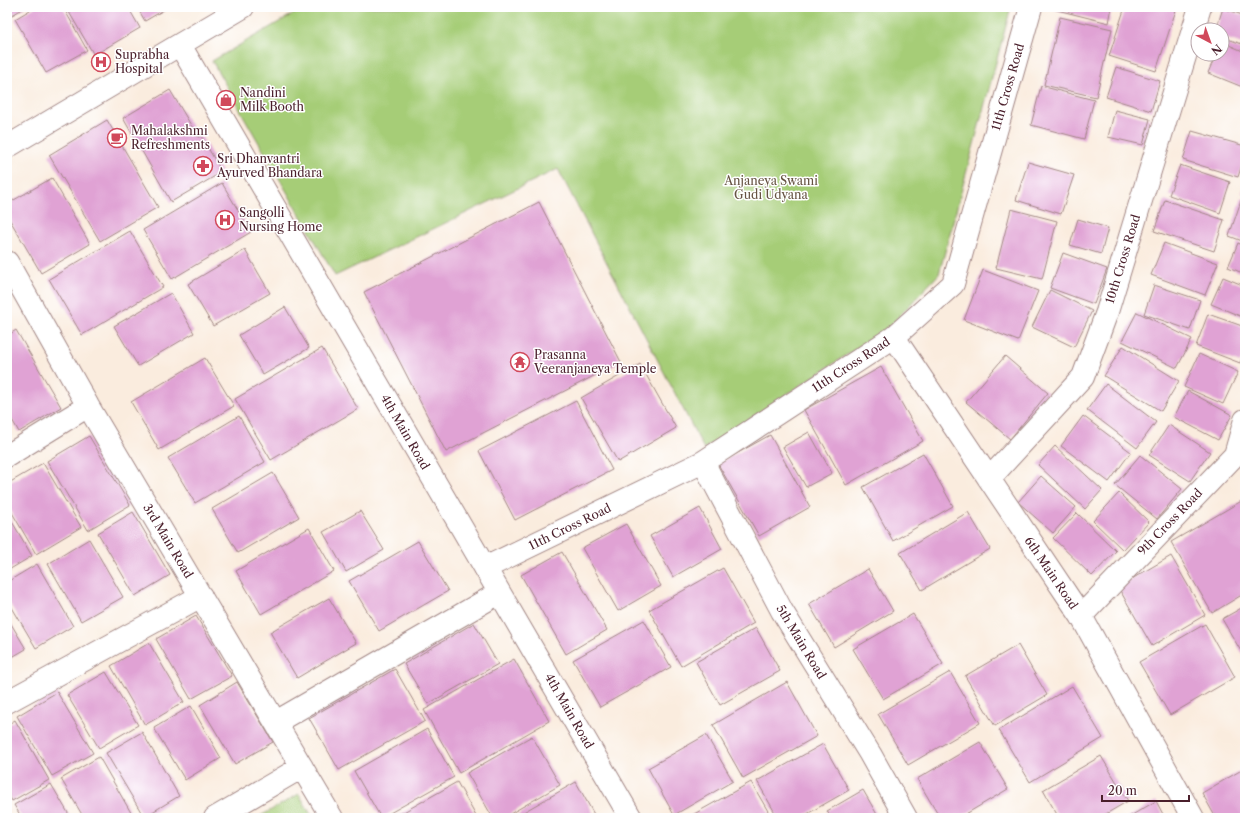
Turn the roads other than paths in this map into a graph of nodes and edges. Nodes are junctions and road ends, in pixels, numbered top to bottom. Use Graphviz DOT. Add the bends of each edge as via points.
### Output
graph roads {
  1 [pos="242,7"];
  2 [pos="1031,7"];
  3 [pos="1200,7"];
  4 [pos="180,45"];
  5 [pos="7,147"];
  6 [pos="7,262"];
  7 [pos="894,337"];
  8 [pos="88,406"];
  9 [pos="1245,420"];
  10 [pos="7,456"];
  11 [pos="703,462"];
  12 [pos="1240,463"];
  13 [pos="989,479"];
  14 [pos="485,568"];
  15 [pos="499,592"];
  16 [pos="201,596"];
  17 [pos="1081,616"];
  18 [pos="7,702"];
  19 [pos="276,722"];
  20 [pos="302,767"];
  21 [pos="215,818"];
  22 [pos="332,818"];
  23 [pos="631,818"];
  24 [pos="906,818"];
  25 [pos="1193,818"];
  1 -- 4 [label="street"];
  2 -- 7 [label="street, 11th Cross Road" via="953,284"];
  3 -- 13 [label="street, 10th Cross Road" via="1108,312 1083,377"];
  4 -- 5 [label="street"];
  4 -- 14 [label="street, 4th Main Road"];
  6 -- 8 [label="street, 3rd Main Road"];
  7 -- 11 [label="street, 11th Cross Road"];
  7 -- 13 [label="street, 6th Main Road"];
  8 -- 10 [label="street"];
  8 -- 16 [label="street, 3rd Main Road"];
  9 -- 12 [label="street, 9th Cross Road"];
  11 -- 14 [label="street, 11th Cross Road"];
  11 -- 24 [label="street, 5th Main Road" via="782,611 870,754"];
  12 -- 17 [label="street, 9th Cross Road"];
  13 -- 17 [label="street, 6th Main Road"];
  14 -- 15 [label="street, 4th Main Road"];
  15 -- 19 [label="street"];
  15 -- 23 [label="street, 4th Main Road"];
  16 -- 18 [label="street"];
  16 -- 19 [label="street, 3rd Main Road"];
  17 -- 25 [label="street, 6th Main Road"];
  19 -- 20 [label="street, 3rd Main Road"];
  20 -- 21 [label="street"];
  20 -- 22 [label="street, 3rd Main Road"];
}
